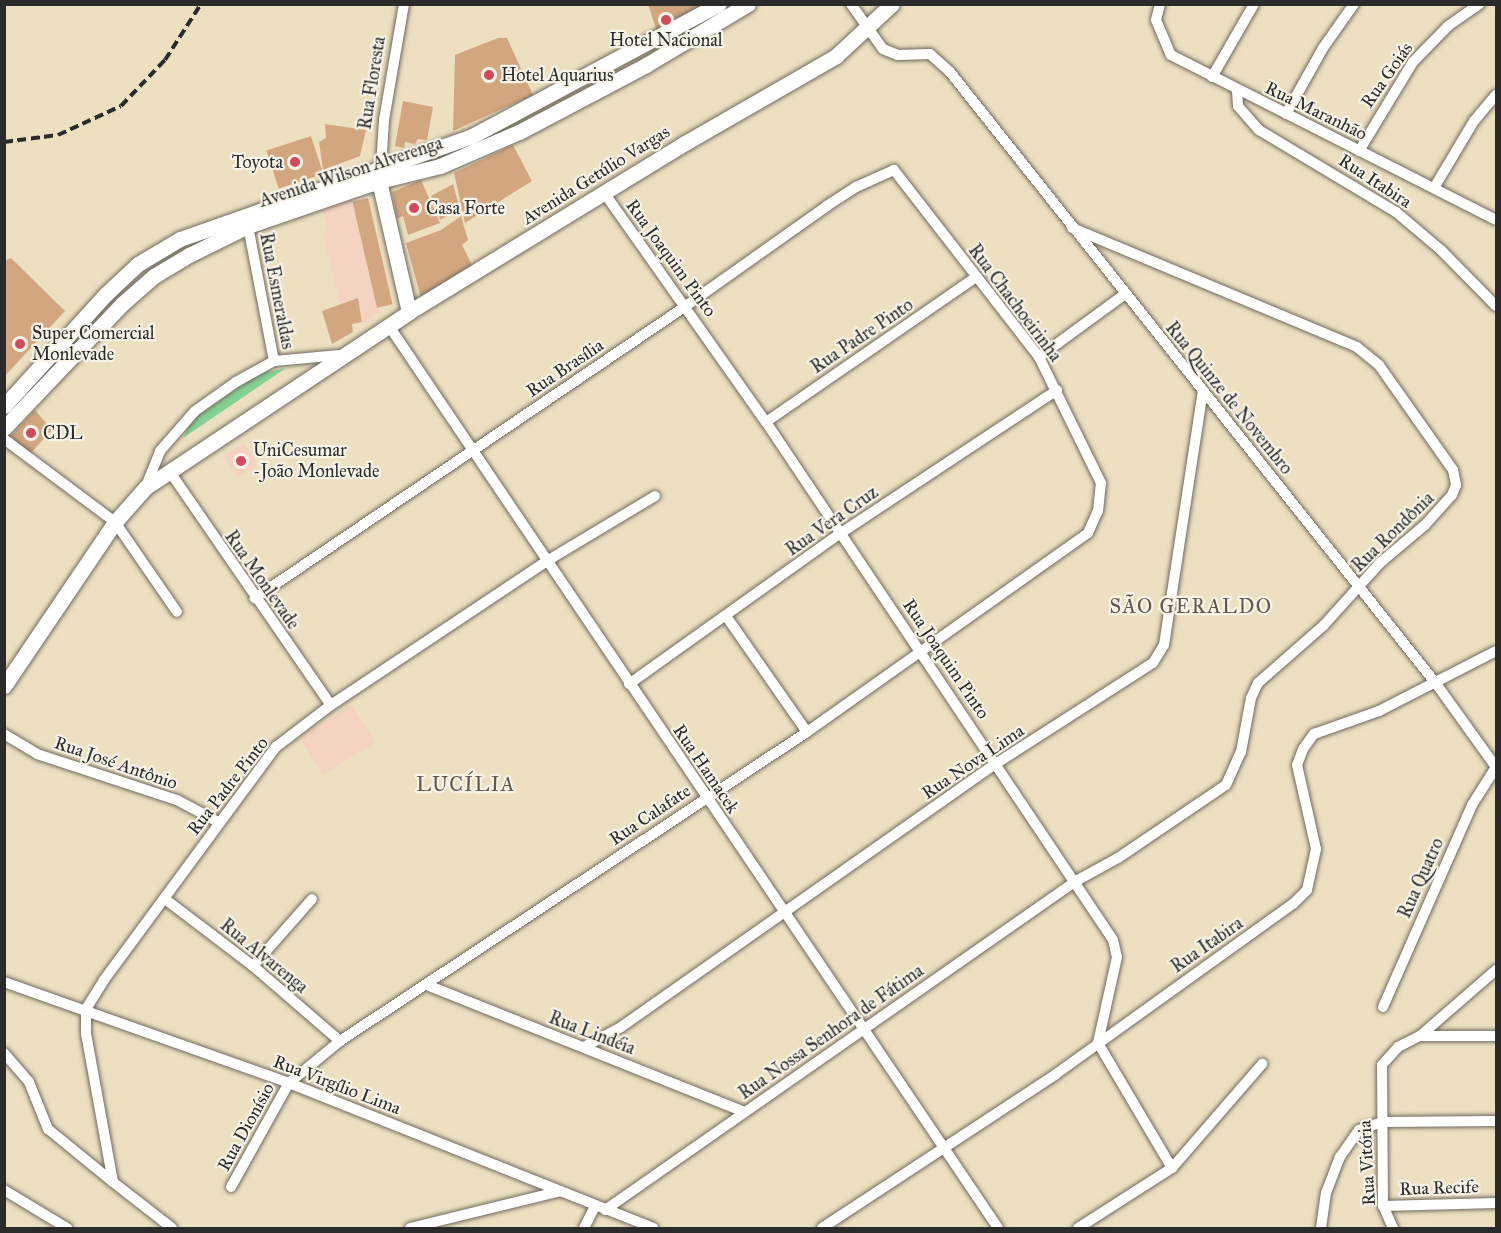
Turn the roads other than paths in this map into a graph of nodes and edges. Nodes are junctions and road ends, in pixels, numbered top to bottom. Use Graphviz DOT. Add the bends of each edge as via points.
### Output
graph roads {
  1 [pos="404,4"];
  2 [pos="719,4"];
  3 [pos="748,4"];
  4 [pos="850,4"];
  5 [pos="892,4"];
  6 [pos="1160,4"];
  7 [pos="1254,4"];
  8 [pos="1354,4"];
  9 [pos="1480,4"];
  10 [pos="865,29"];
  11 [pos="1212,78"];
  12 [pos="1238,91"];
  13 [pos="1497,95"];
  14 [pos="1286,114"];
  15 [pos="1359,151"];
  16 [pos="894,170"];
  17 [pos="380,175"];
  18 [pos="1434,188"];
  19 [pos="605,194"];
  20 [pos="1497,220"];
  21 [pos="248,226"];
  22 [pos="1072,228"];
  23 [pos="976,278"];
  24 [pos="1125,294"];
  25 [pos="686,306"];
  26 [pos="1497,306"];
  27 [pos="409,312"];
  28 [pos="388,326"];
  29 [pos="346,354"];
  30 [pos="1039,357"];
  31 [pos="274,361"];
  32 [pos="1057,390"];
  33 [pos="1203,391"];
  34 [pos="4,406"];
  35 [pos="766,422"];
  36 [pos="4,428"];
  37 [pos="4,439"];
  38 [pos="471,452"];
  39 [pos="170,472"];
  40 [pos="146,487"];
  41 [pos="655,496"];
  42 [pos="116,522"];
  43 [pos="841,533"];
  44 [pos="1088,533"];
  45 [pos="547,561"];
  46 [pos="1360,588"];
  47 [pos="255,598"];
  48 [pos="177,612"];
  49 [pos="726,616"];
  50 [pos="1497,651"];
  51 [pos="920,652"];
  52 [pos="629,684"];
  53 [pos="1437,685"];
  54 [pos="4,686"];
  55 [pos="331,705"];
  56 [pos="807,732"];
  57 [pos="4,734"];
  58 [pos="998,763"];
  59 [pos="1496,767"];
  60 [pos="706,797"];
  61 [pos="218,822"];
  62 [pos="1076,881"];
  63 [pos="165,899"];
  64 [pos="312,899"];
  65 [pos="784,913"];
  66 [pos="253,966"];
  67 [pos="1497,970"];
  68 [pos="4,982"];
  69 [pos="427,985"];
  70 [pos="1383,1007"];
  71 [pos="86,1009"];
  72 [pos="864,1030"];
  73 [pos="1420,1036"];
  74 [pos="1497,1036"];
  75 [pos="340,1041"];
  76 [pos="1098,1043"];
  77 [pos="584,1047"];
  78 [pos="4,1053"];
  79 [pos="1262,1064"];
  80 [pos="289,1083"];
  81 [pos="745,1112"];
  82 [pos="1497,1121"];
  83 [pos="1382,1122"];
  84 [pos="945,1146"];
  85 [pos="1172,1168"];
  86 [pos="113,1182"];
  87 [pos="231,1187"];
  88 [pos="4,1190"];
  89 [pos="561,1191"];
  90 [pos="1497,1203"];
  91 [pos="1383,1206"];
  92 [pos="600,1208"];
  93 [pos="67,1228"];
  94 [pos="172,1228"];
  95 [pos="410,1228"];
  96 [pos="584,1228"];
  97 [pos="653,1228"];
  98 [pos="822,1228"];
  99 [pos="998,1228"];
  100 [pos="1078,1228"];
  101 [pos="1321,1228"];
  102 [pos="1393,1228"];
  1 -- 17 [label="street, Rua Floresta" via="384,120"];
  2 -- 17 [label="main road, Avenida Wilson Alverenga" via="470,137"];
  3 -- 17 [label="main road, Avenida Wilson Alverenga" via="646,65 519,132 440,166"];
  4 -- 10 [label="street"];
  5 -- 10 [label="main road, Avenida Getúlio Vargas"];
  6 -- 11 [label="street, Rua Maranhão" via="1156,20 1171,56"];
  7 -- 11 [label="street"];
  8 -- 14 [label="street" via="1323,48"];
  9 -- 15 [label="street, Rua Goiás" via="1448,26 1413,62"];
  10 -- 19 [label="main road, Avenida Getúlio Vargas" via="836,56"];
  10 -- 22 [label="street, Rua Quinze de Novembro" via="883,49 898,55 930,54 950,72"];
  11 -- 12 [label="street, Rua Maranhão"];
  12 -- 14 [label="street, Rua Maranhão"];
  12 -- 26 [label="street, Rua Itabira" via="1238,106 1253,125 1396,212"];
  13 -- 18 [label="street" via="1474,121"];
  14 -- 15 [label="street, Rua Maranhão"];
  15 -- 18 [label="street, Rua Maranhão"];
  16 -- 23 [label="street, Rua Chachoeirinha"];
  16 -- 25 [label="street, Rua Brasília" via="856,187"];
  17 -- 21 [label="main road, Avenida Wilson Alverenga"];
  17 -- 27 [label="main road, Rua Floresta"];
  17 -- 34 [label="main road, Avenida Wilson Alverenga" via="370,184 347,179 180,239 138,264"];
  18 -- 20 [label="street, Rua Maranhão"];
  19 -- 25 [label="street, Rua Joaquim Pinto"];
  19 -- 27 [label="main road, Avenida Getúlio Vargas"];
  21 -- 31 [label="street, Rua Esmeraldas"];
  21 -- 36 [label="main road, Avenida Wilson Alverenga" via="154,276 89,336"];
  22 -- 24 [label="street, Rua Quinze de Novembro"];
  22 -- 46 [label="street, Rua Rondônia" via="1335,335 1380,365 1453,470 1456,485 1444,507 1380,563"];
  23 -- 30 [label="street, Rua Chachoeirinha"];
  23 -- 35 [label="street, Rua Padre Pinto"];
  24 -- 30 [label="street"];
  24 -- 33 [label="street, Rua Quinze de Novembro"];
  25 -- 35 [label="street, Rua Joaquim Pinto"];
  25 -- 38 [label="street, Rua Brasília"];
  27 -- 28 [label="main road, Avenida Getúlio Vargas"];
  28 -- 29 [label="main road, Avenida Getúlio Vargas"];
  28 -- 38 [label="street, Rua Hamacek"];
  29 -- 31 [label="street, Avenida Getúlio Vargas"];
  29 -- 39 [label="main road, Avenida Getúlio Vargas"];
  30 -- 32 [label="street, Rua Chachoeirinha"];
  31 -- 40 [label="street, Avenida Getúlio Vargas" via="195,411 160,451"];
  32 -- 43 [label="street, Rua Vera Cruz"];
  32 -- 44 [label="street, Rua Chachoeirinha" via="1101,483 1098,512"];
  33 -- 46 [label="street, Rua Quinze de Novembro"];
  33 -- 58 [label="street, Rua Nova Lima" via="1164,645 1153,663 1135,676"];
  35 -- 43 [label="street, Rua Joaquim Pinto"];
  37 -- 42 [label="street"];
  38 -- 45 [label="street, Rua Hamacek"];
  38 -- 47 [label="street, Rua Brasília"];
  39 -- 40 [label="main road, Avenida Getúlio Vargas"];
  39 -- 47 [label="street, Rua Monlevade"];
  40 -- 42 [label="main road, Avenida Getúlio Vargas"];
  41 -- 45 [label="street, Rua Padre Pinto"];
  42 -- 48 [label="street"];
  42 -- 54 [label="main road, Avenida Getúlio Vargas"];
  43 -- 49 [label="street, Rua Vera Cruz"];
  43 -- 51 [label="street, Rua Joaquim Pinto"];
  44 -- 51 [label="street, Rua Calafate"];
  45 -- 52 [label="street, Rua Hamacek"];
  45 -- 55 [label="street, Rua Padre Pinto"];
  46 -- 53 [label="street, Rua Quinze de Novembro"];
  46 -- 62 [label="street, Rua Rondônia" via="1258,683 1251,698 1241,752 1226,785 1118,858"];
  47 -- 55 [label="street, Rua Monlevade"];
  49 -- 52 [label="street, Rua Vera Cruz"];
  49 -- 56 [label="street"];
  50 -- 53 [label="street, Rua Itabira"];
  51 -- 56 [label="street, Rua Calafate"];
  51 -- 58 [label="street, Rua Joaquim Pinto"];
  52 -- 60 [label="street, Rua Hamacek"];
  53 -- 59 [label="street, Rua Quinze de Novembro"];
  53 -- 76 [label="street, Rua Itabira" via="1314,734 1297,765 1316,849 1306,890"];
  55 -- 61 [label="street, Rua Padre Pinto" via="276,747"];
  56 -- 60 [label="street, Rua Calafate"];
  57 -- 61 [label="street, Rua José Antônio" via="37,754 177,800"];
  58 -- 62 [label="street, Rua Joaquim Pinto"];
  58 -- 65 [label="street, Rua Nova Lima"];
  59 -- 70 [label="street, Rua Quatro" via="1472,805"];
  60 -- 65 [label="street, Rua Hamacek"];
  60 -- 69 [label="street, Rua Calafate"];
  61 -- 63 [label="street, Rua Padre Pinto"];
  62 -- 72 [label="street, Rua Nossa Senhora de Fátima"];
  62 -- 76 [label="street, Rua Joaquim Pinto" via="1113,940 1117,957"];
  63 -- 66 [label="street, Rua Alvarenga"];
  63 -- 71 [label="street, Rua Padre Pinto"];
  64 -- 66 [label="street"];
  65 -- 72 [label="street, Rua Hamacek"];
  65 -- 77 [label="street, Rua Nova Lima" via="621,1027"];
  66 -- 75 [label="street, Rua Alvarenga"];
  67 -- 73 [label="street, Rua Vitória"];
  68 -- 71 [label="street, Rua Virgílio Lima"];
  69 -- 75 [label="street, Rua Calafate"];
  69 -- 77 [label="street, Rua Lindéia"];
  71 -- 80 [label="street, Rua Virgílio Lima"];
  71 -- 86 [label="street" via="93,1089"];
  72 -- 81 [label="street, Rua Nossa Senhora de Fátima"];
  72 -- 84 [label="street, Rua Hamacek"];
  73 -- 74 [label="street"];
  73 -- 83 [label="street, Rua Vitória" via="1398,1047 1382,1065"];
  75 -- 80 [label="street, Rua Calafate"];
  76 -- 84 [label="street, Rua Itabira"];
  76 -- 85 [label="street"];
  77 -- 81 [label="street, Rua Lindéia"];
  78 -- 86 [label="street" via="29,1082 48,1129"];
  79 -- 85 [label="street"];
  80 -- 87 [label="street, Rua Dionísio"];
  80 -- 89 [label="street, Rua Virgílio Lima"];
  81 -- 92 [label="street, Rua Nossa Senhora de Fátima"];
  82 -- 83 [label="street"];
  83 -- 91 [label="street, Rua Vitória"];
  83 -- 101 [label="street" via="1359,1130 1340,1156 1326,1193"];
  84 -- 98 [label="street, Rua Itabira"];
  84 -- 99 [label="street, Rua Hamacek"];
  85 -- 100 [label="street"];
  86 -- 94 [label="street"];
  88 -- 93 [label="street"];
  89 -- 92 [label="street, Rua Virgílio Lima"];
  89 -- 95 [label="street"];
  90 -- 91 [label="street, Rua Recife"];
  91 -- 102 [label="street, Rua Vitória"];
  92 -- 96 [label="street"];
  92 -- 97 [label="street, Rua Virgílio Lima"];
}
